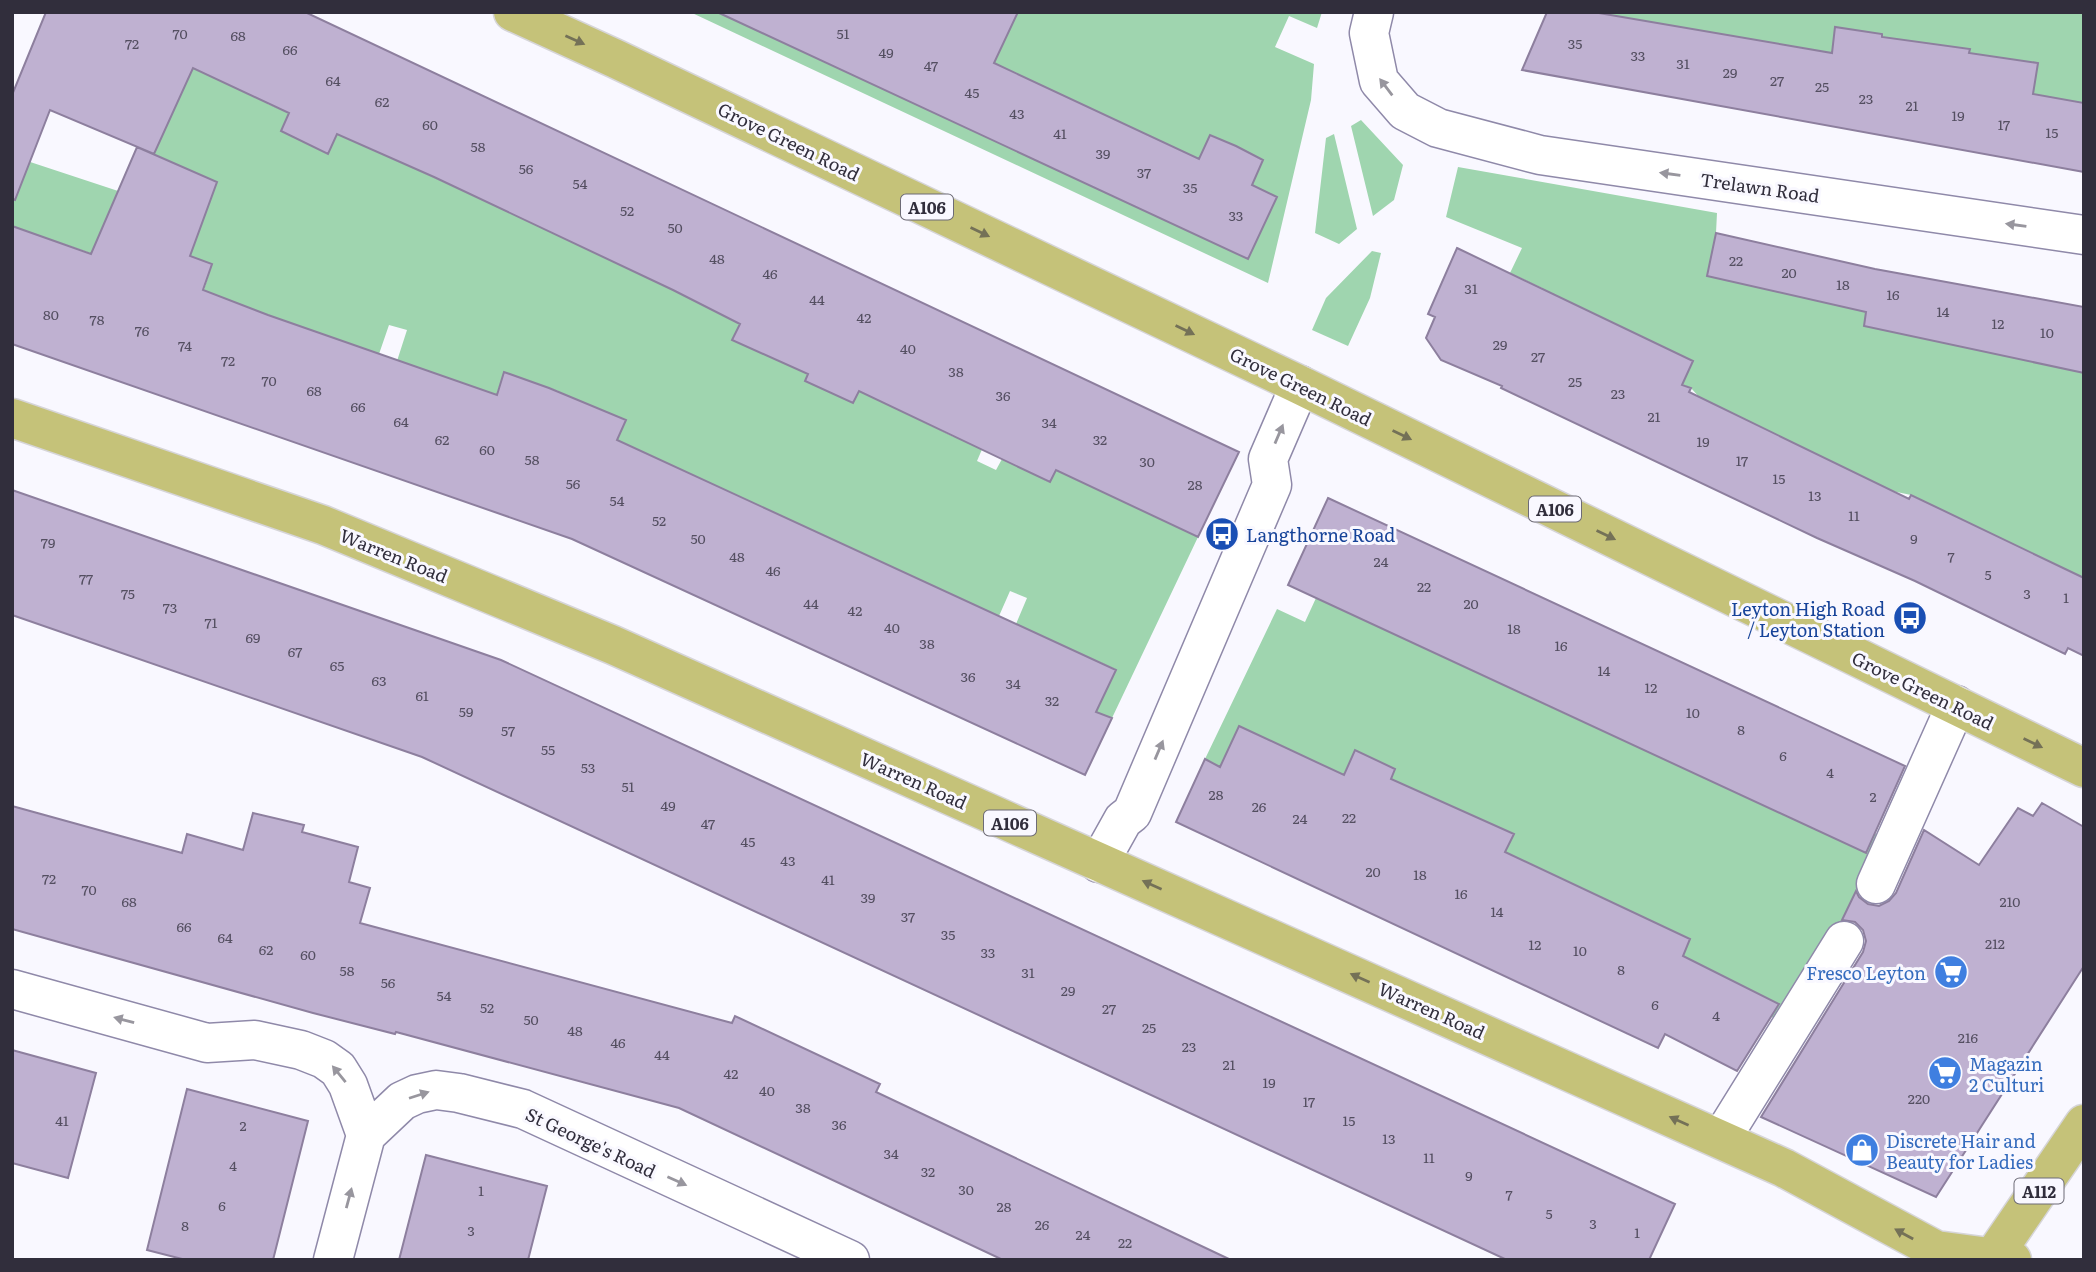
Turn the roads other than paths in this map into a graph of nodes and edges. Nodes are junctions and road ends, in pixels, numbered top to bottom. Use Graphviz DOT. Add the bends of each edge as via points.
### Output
graph roads {
  1 [pos="513,12"];
  2 [pos="1374,12"];
  3 [pos="2084,235"];
  4 [pos="1300,385"];
  5 [pos="12,418"];
  6 [pos="1956,705"];
  7 [pos="2084,768"];
  8 [pos="1099,863"];
  9 [pos="1877,884"];
  10 [pos="1844,942"];
  11 [pos="12,989"];
  12 [pos="2084,1124"];
  13 [pos="366,1136"];
  14 [pos="1721,1139"];
  15 [pos="1999,1259"];
  16 [pos="333,1260"];
  17 [pos="850,1260"];
  1 -- 4 [label="main road, Grove Green Road / A106, one-way"];
  3 -- 2 [label="street, Trelawn Road, one-way" via="1541,155 1438,128 1405,111 1379,81 1369,33"];
  4 -- 6 [label="main road, Grove Green Road / A106, one-way"];
  8 -- 4 [label="street, one-way" via="1123,820 1132,813 1272,485 1268,459"];
  5 -- 8 [label="main road, Warren Road / A106" via="335,531 613,645"];
  6 -- 7 [label="main road, Grove Green Road / A106, one-way"];
  6 -- 9 [label="street"];
  14 -- 8 [label="main road, Warren Road / A106, one-way"];
  10 -- 14 [label="street"];
  13 -- 11 [label="street, one-way" via="348,1085 338,1069 324,1059 255,1040 208,1043"];
  12 -- 15 [label="main road, A112"];
  16 -- 13 [label="street, one-way"];
  13 -- 17 [label="street, St George's Road, one-way" via="402,1101 436,1090 523,1109"];
  15 -- 14 [label="main road, Warren Road / A106, one-way" via="1936,1250"];
}
